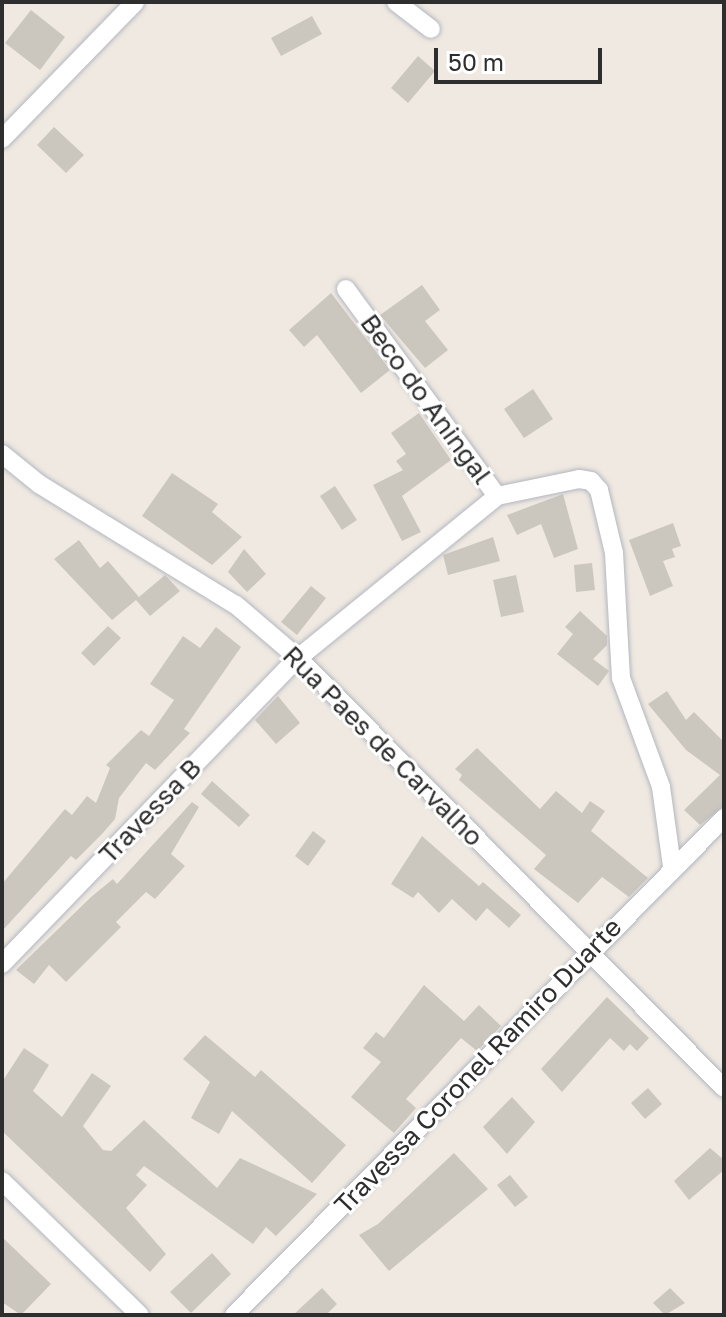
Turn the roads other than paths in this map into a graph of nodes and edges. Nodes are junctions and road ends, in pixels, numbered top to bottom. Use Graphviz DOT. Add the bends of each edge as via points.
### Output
graph roads {
  1 [pos="135,2"];
  2 [pos="396,2"];
  3 [pos="431,29"];
  4 [pos="2,139"];
  5 [pos="346,289"];
  6 [pos="3,456"];
  7 [pos="497,496"];
  8 [pos="298,658"];
  9 [pos="724,818"];
  10 [pos="672,866"];
  11 [pos="589,954"];
  12 [pos="2,964"];
  13 [pos="724,1088"];
  14 [pos="2,1181"];
  15 [pos="140,1315"];
  16 [pos="234,1315"];
  1 -- 4 [label="street"];
  2 -- 3 [label="street"];
  5 -- 7 [label="street, Beco do Aningal"];
  6 -- 8 [label="street, Rua Paes de Carvalho" via="78,510 236,605"];
  7 -- 8 [label="street, Travessa B"];
  7 -- 10 [label="street, Beco do Aningal" via="579,479 591,481 599,490 614,553 621,678 661,787"];
  8 -- 11 [label="street, Rua Paes de Carvalho"];
  8 -- 12 [label="street, Travessa B"];
  9 -- 10 [label="street, Travessa Coronel Ramiro Duarte"];
  10 -- 11 [label="street, Travessa Coronel Ramiro Duarte"];
  11 -- 13 [label="street, Rua Paes de Carvalho"];
  11 -- 16 [label="street, Travessa Coronel Ramiro Duarte"];
  14 -- 15 [label="street"];
}
